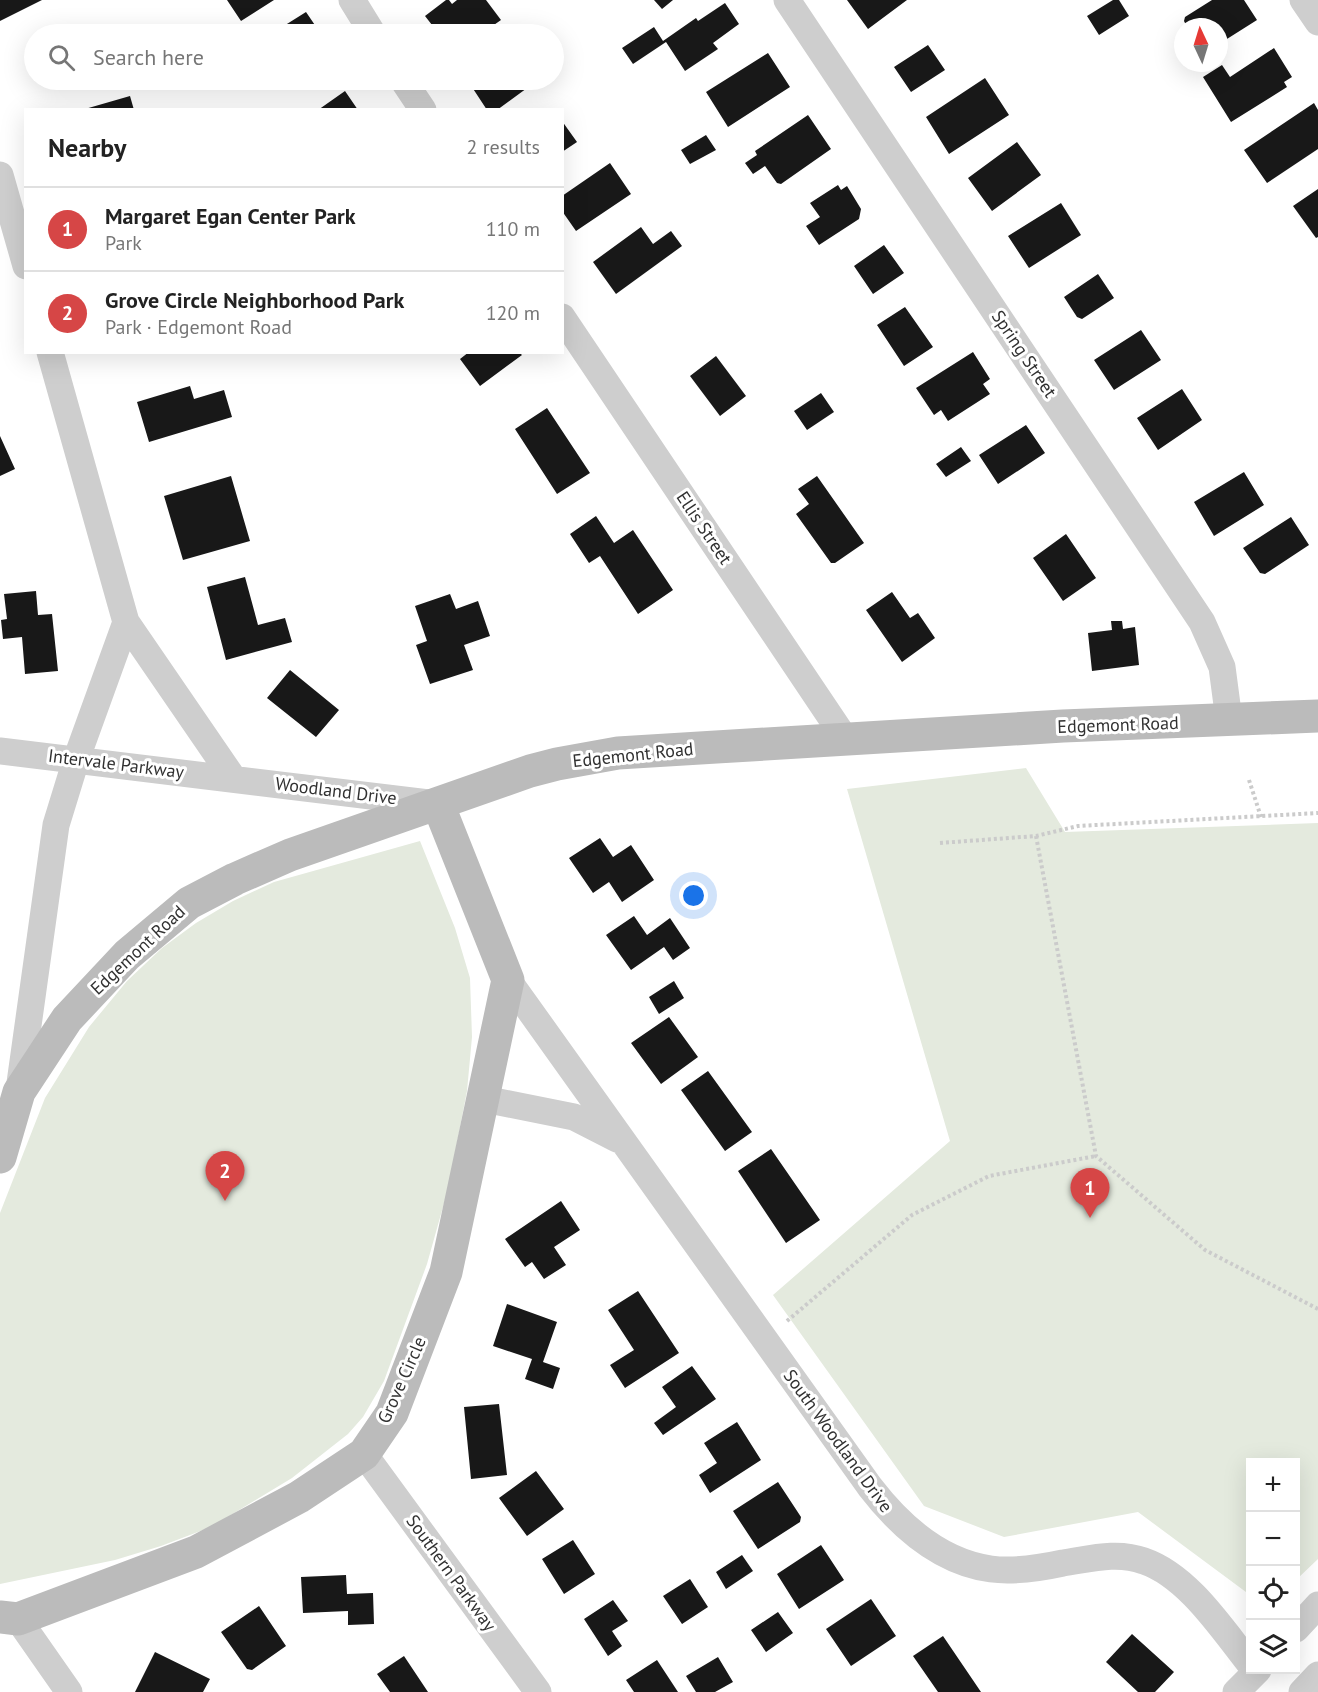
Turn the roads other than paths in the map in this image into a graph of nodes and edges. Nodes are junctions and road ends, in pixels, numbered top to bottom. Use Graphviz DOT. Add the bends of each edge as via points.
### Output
graph roads {
  1 [pos="352,0"];
  2 [pos="787,0"];
  3 [pos="1303,0"];
  4 [pos="1318,22"];
  5 [pos="367,24"];
  6 [pos="410,90"];
  7 [pos="422,108"];
  8 [pos="0,175"];
  9 [pos="24,259"];
  10 [pos="564,320"];
  11 [pos="51,354"];
  12 [pos="126,622"];
  13 [pos="1318,716"];
  14 [pos="1229,720"];
  15 [pos="846,740"];
  16 [pos="0,751"];
  17 [pos="76,760"];
  18 [pos="233,778"];
  19 [pos="438,804"];
  20 [pos="508,980"];
  21 [pos="19,1092"];
  22 [pos="484,1099"];
  23 [pos="623,1143"];
  24 [pos="0,1157"];
  25 [pos="364,1454"];
  26 [pos="1318,1605"];
  27 [pos="9,1618"];
  28 [pos="1300,1625"];
  29 [pos="1246,1660"];
  30 [pos="1256,1674"];
  31 [pos="1318,1675"];
  32 [pos="69,1692"];
  33 [pos="538,1692"];
  34 [pos="1236,1692"];
  35 [pos="1302,1692"];
  1 -- 5 [label="street"];
  2 -- 14 [label="street, Spring Street" via="1202,622 1222,667"];
  3 -- 4 [label="street"];
  6 -- 7 [label="street"];
  8 -- 9 [label="street"];
  10 -- 15 [label="street, Ellis Street"];
  11 -- 12 [label="street"];
  12 -- 17 [label="street"];
  12 -- 18 [label="street"];
  13 -- 14 [label="street, Edgemont Road"];
  14 -- 15 [label="street, Edgemont Road"];
  15 -- 19 [label="street, Edgemont Road" via="583,758 530,771"];
  16 -- 17 [label="street, Intervale Parkway"];
  17 -- 18 [label="street, Intervale Parkway"];
  17 -- 21 [label="street" via="56,825"];
  18 -- 19 [label="street, Woodland Drive"];
  19 -- 20 [label="street"];
  19 -- 21 [label="street, Edgemont Road" via="290,855 189,903 127,955 67,1019"];
  20 -- 22 [label="street, Grove Circle"];
  20 -- 23 [label="street, South Woodland Drive"];
  21 -- 24 [label="street, Edgemont Road"];
  22 -- 23 [label="street, South Woodland Drive" via="574,1117"];
  22 -- 25 [label="street, Grove Circle" via="446,1272 392,1413"];
  23 -- 29 [label="street, South Woodland Drive" via="880,1501 903,1525 955,1558 991,1569 1037,1568 1100,1557 1145,1561 1189,1590"];
  25 -- 27 [label="street, Grove Circle" via="299,1497 196,1552"];
  25 -- 33 [label="street, Southern Parkway"];
  26 -- 28 [label="street"];
  27 -- 32 [label="street"];
  30 -- 34 [label="street"];
  31 -- 35 [label="street"];
}
